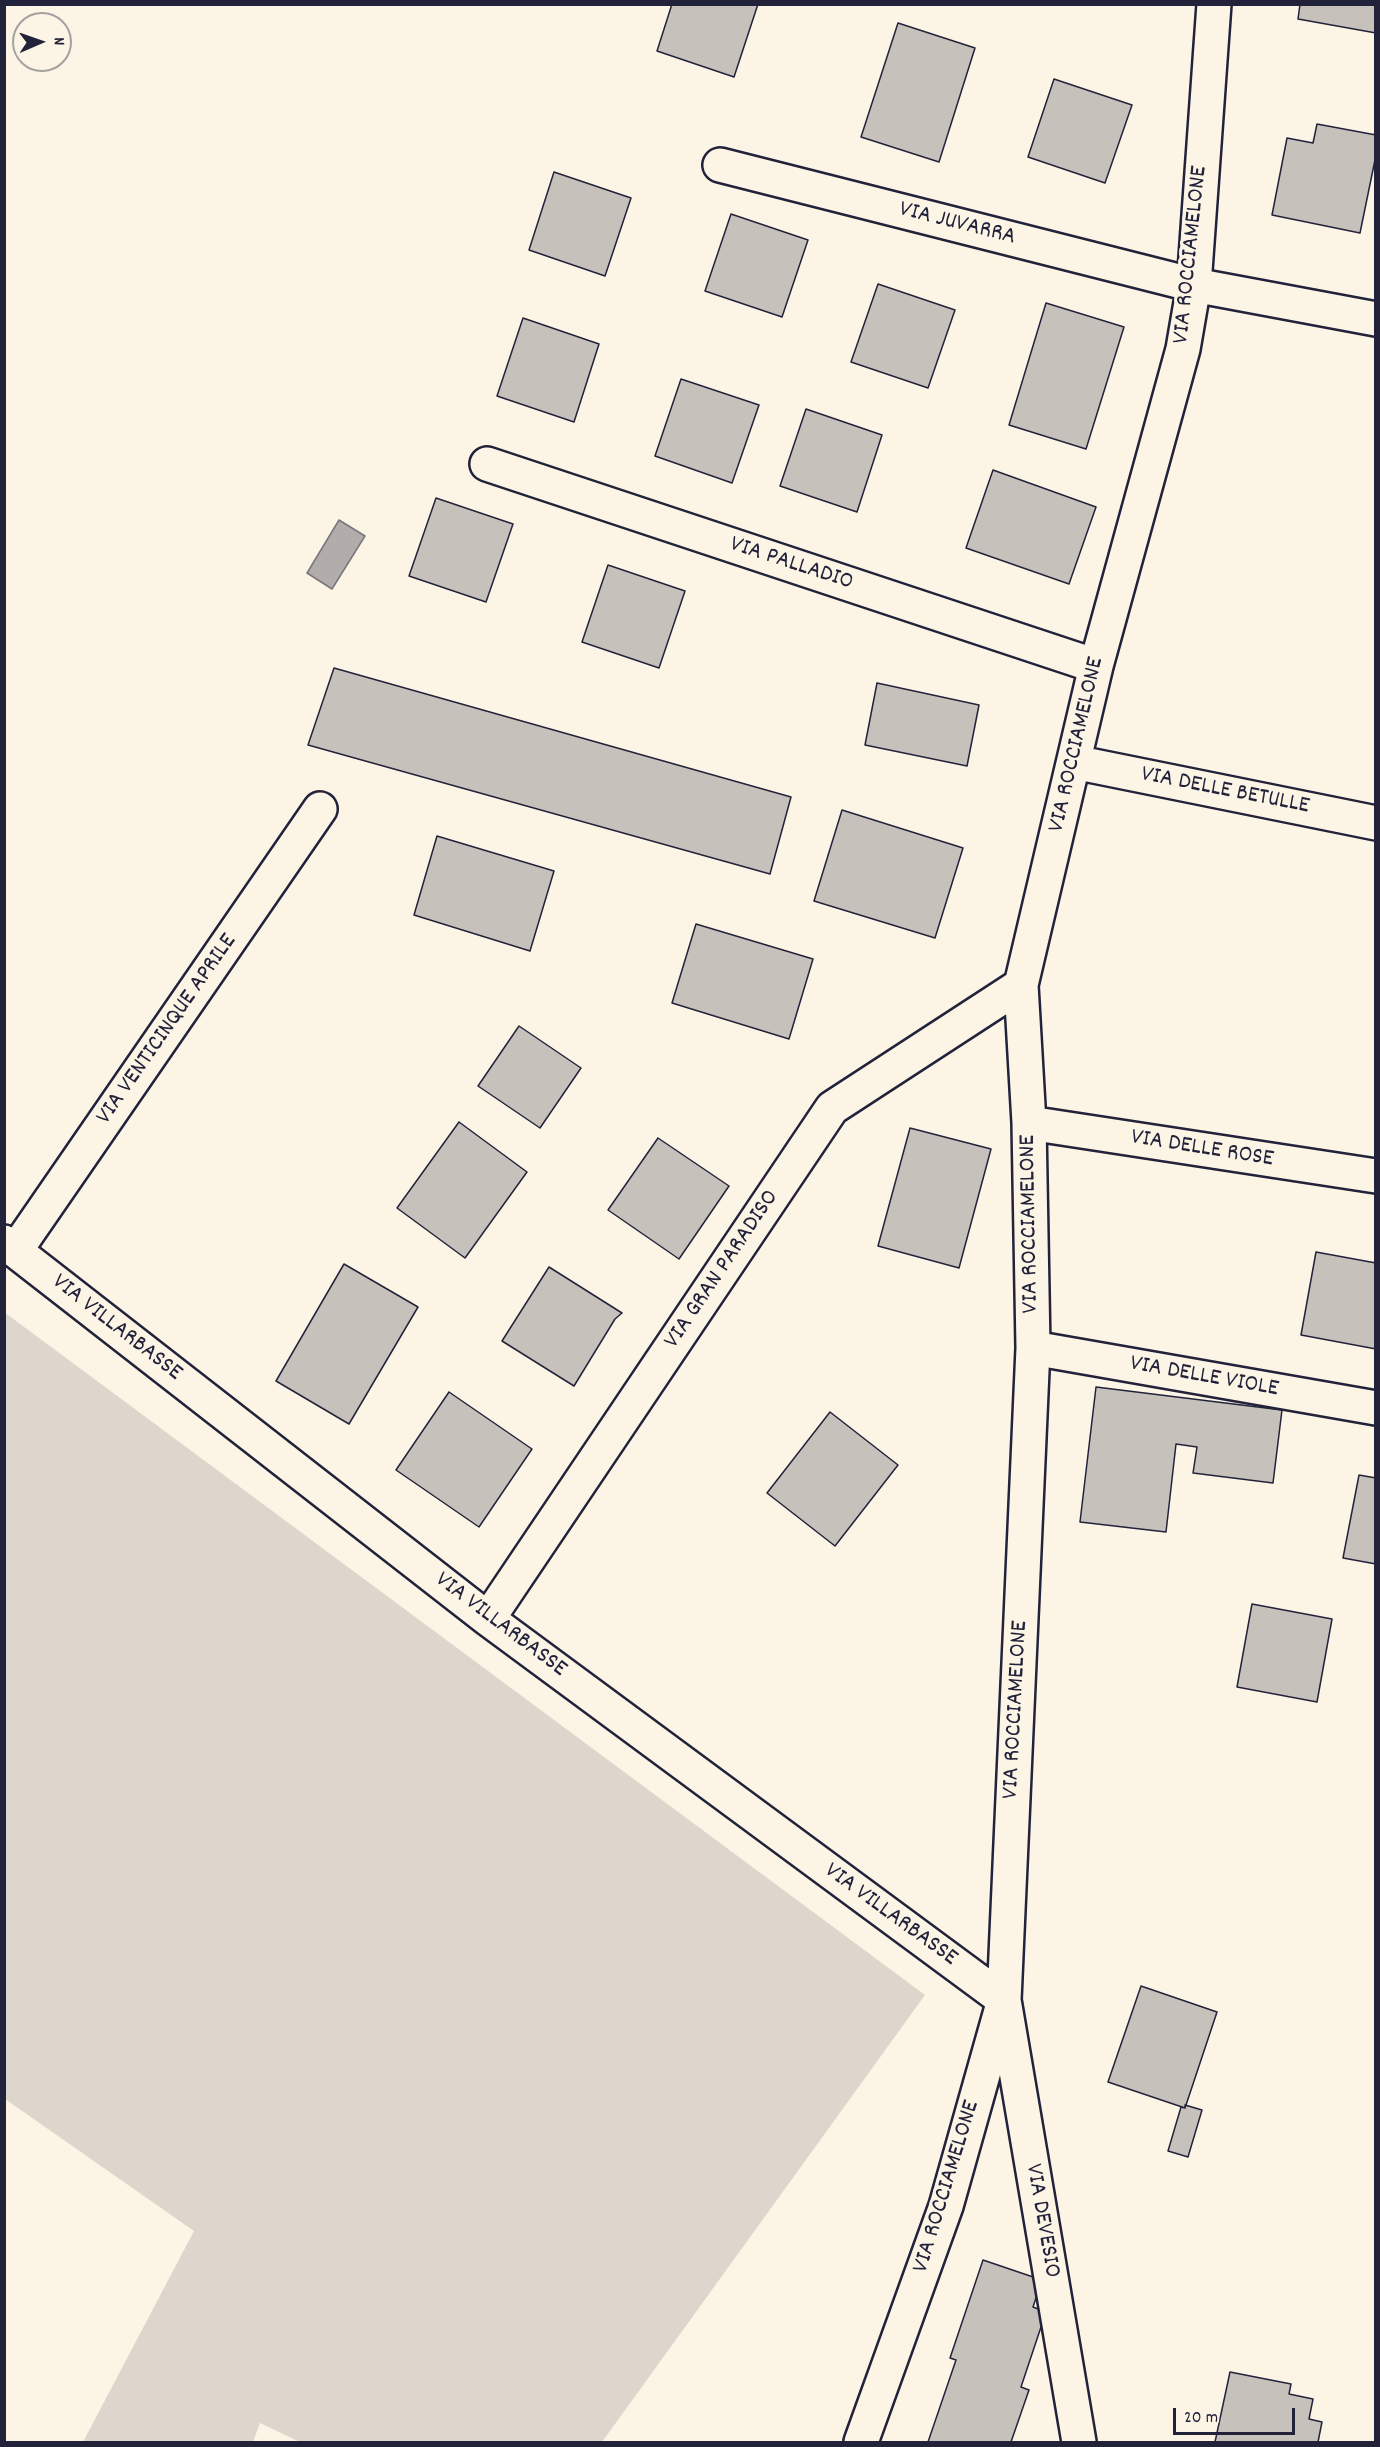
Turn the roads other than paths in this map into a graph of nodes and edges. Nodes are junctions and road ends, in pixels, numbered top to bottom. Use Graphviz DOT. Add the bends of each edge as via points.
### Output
graph roads {
  1 [pos="1214,4"];
  2 [pos="720,165"];
  3 [pos="1194,285"];
  4 [pos="1376,319"];
  5 [pos="487,464"];
  6 [pos="1096,666"];
  7 [pos="1074,762"];
  8 [pos="320,809"];
  9 [pos="1376,822"];
  10 [pos="1021,985"];
  11 [pos="1029,1123"];
  12 [pos="1376,1176"];
  13 [pos="10,1246"];
  14 [pos="1033,1348"];
  15 [pos="1376,1408"];
  16 [pos="488,1618"];
  17 [pos="1004,2000"];
  18 [pos="861,2442"];
  19 [pos="1078,2442"];
  1 -- 3 [label="street, VIA ROCCIAMELONE"];
  2 -- 3 [label="street, VIA JUVARRA"];
  3 -- 4 [label="street, VIA JUVARRA"];
  3 -- 6 [label="street, VIA ROCCIAMELONE" via="1183,349"];
  5 -- 6 [label="street, VIA PALLADIO"];
  6 -- 7 [label="street, VIA ROCCIAMELONE"];
  7 -- 9 [label="street, VIA DELLE BETULLE"];
  7 -- 10 [label="street, VIA ROCCIAMELONE"];
  8 -- 13 [label="street, VIA VENTICINQUE APRILE"];
  10 -- 11 [label="street, VIA ROCCIAMELONE"];
  10 -- 16 [label="street, VIA GRAN PARADISO" via="832,1107"];
  11 -- 12 [label="street, VIA DELLE ROSE"];
  11 -- 14 [label="street, VIA ROCCIAMELONE"];
  13 -- 16 [label="street, VIA VILLARBASSE"];
  14 -- 15 [label="street, VIA DELLE VIOLE"];
  14 -- 17 [label="street, VIA ROCCIAMELONE"];
  16 -- 17 [label="street, VIA VILLARBASSE"];
  17 -- 18 [label="street, VIA ROCCIAMELONE" via="946,2206"];
  17 -- 19 [label="street, VIA DEVESIO"];
}
